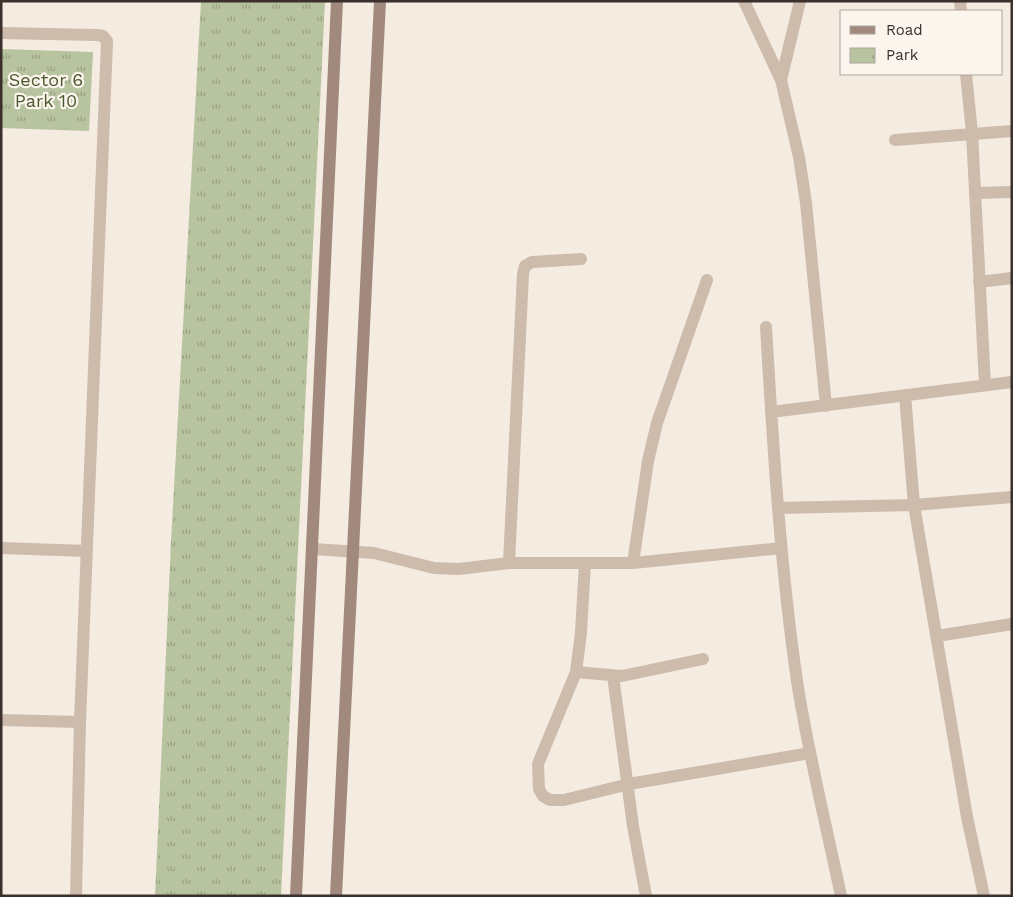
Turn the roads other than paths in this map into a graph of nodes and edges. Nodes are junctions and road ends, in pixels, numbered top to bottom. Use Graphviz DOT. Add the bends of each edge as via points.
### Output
graph roads {
  1 [pos="337,1"];
  2 [pos="380,1"];
  3 [pos="744,1"];
  4 [pos="800,1"];
  5 [pos="1,33"];
  6 [pos="966,75"];
  7 [pos="781,80"];
  8 [pos="1012,131"];
  9 [pos="972,133"];
  10 [pos="895,140"];
  11 [pos="1012,192"];
  12 [pos="975,194"];
  13 [pos="581,259"];
  14 [pos="1012,278"];
  15 [pos="707,280"];
  16 [pos="979,282"];
  17 [pos="766,327"];
  18 [pos="1012,382"];
  19 [pos="985,385"];
  20 [pos="905,395"];
  21 [pos="826,406"];
  22 [pos="771,412"];
  23 [pos="1012,497"];
  24 [pos="914,505"];
  25 [pos="778,508"];
  26 [pos="1,548"];
  27 [pos="781,548"];
  28 [pos="313,549"];
  29 [pos="87,551"];
  30 [pos="352,551"];
  31 [pos="509,563"];
  32 [pos="585,563"];
  33 [pos="633,563"];
  34 [pos="1012,624"];
  35 [pos="937,636"];
  36 [pos="703,659"];
  37 [pos="576,672"];
  38 [pos="613,676"];
  39 [pos="1,720"];
  40 [pos="80,722"];
  41 [pos="810,753"];
  42 [pos="629,784"];
  43 [pos="76,896"];
  44 [pos="296,896"];
  45 [pos="336,896"];
  46 [pos="646,896"];
  47 [pos="841,896"];
  48 [pos="984,896"];
  1 -- 28 [label="street"];
  2 -- 30 [label="street"];
  3 -- 7 [label="street"];
  4 -- 7 [label="street"];
  5 -- 29 [label="street" via="96,35 107,41"];
  6 -- 9 [label="street"];
  7 -- 21 [label="street" via="806,203"];
  8 -- 9 [label="street"];
  9 -- 10 [label="street"];
  9 -- 12 [label="street"];
  11 -- 12 [label="street"];
  12 -- 16 [label="street"];
  13 -- 31 [label="street" via="532,262 523,274"];
  14 -- 16 [label="street"];
  15 -- 33 [label="street" via="657,423"];
  16 -- 19 [label="street"];
  17 -- 22 [label="street"];
  18 -- 19 [label="street"];
  19 -- 20 [label="street"];
  20 -- 21 [label="street"];
  20 -- 24 [label="street"];
  21 -- 22 [label="street"];
  22 -- 25 [label="street"];
  23 -- 24 [label="street"];
  24 -- 25 [label="street"];
  24 -- 35 [label="street"];
  25 -- 27 [label="street"];
  26 -- 29 [label="street"];
  27 -- 33 [label="street"];
  27 -- 41 [label="street"];
  28 -- 30 [label="street"];
  28 -- 44 [label="street"];
  29 -- 40 [label="street"];
  30 -- 31 [label="street" via="394,556 445,570"];
  30 -- 45 [label="street"];
  31 -- 32 [label="street"];
  32 -- 33 [label="street"];
  32 -- 37 [label="street" via="581,643"];
  34 -- 35 [label="street"];
  35 -- 48 [label="street" via="967,817"];
  36 -- 38 [label="street"];
  37 -- 38 [label="street"];
  37 -- 42 [label="street" via="538,764 539,789 550,800 564,800"];
  38 -- 42 [label="street"];
  39 -- 40 [label="street"];
  40 -- 43 [label="street"];
  41 -- 42 [label="street"];
  41 -- 47 [label="street"];
  42 -- 46 [label="street"];
}
